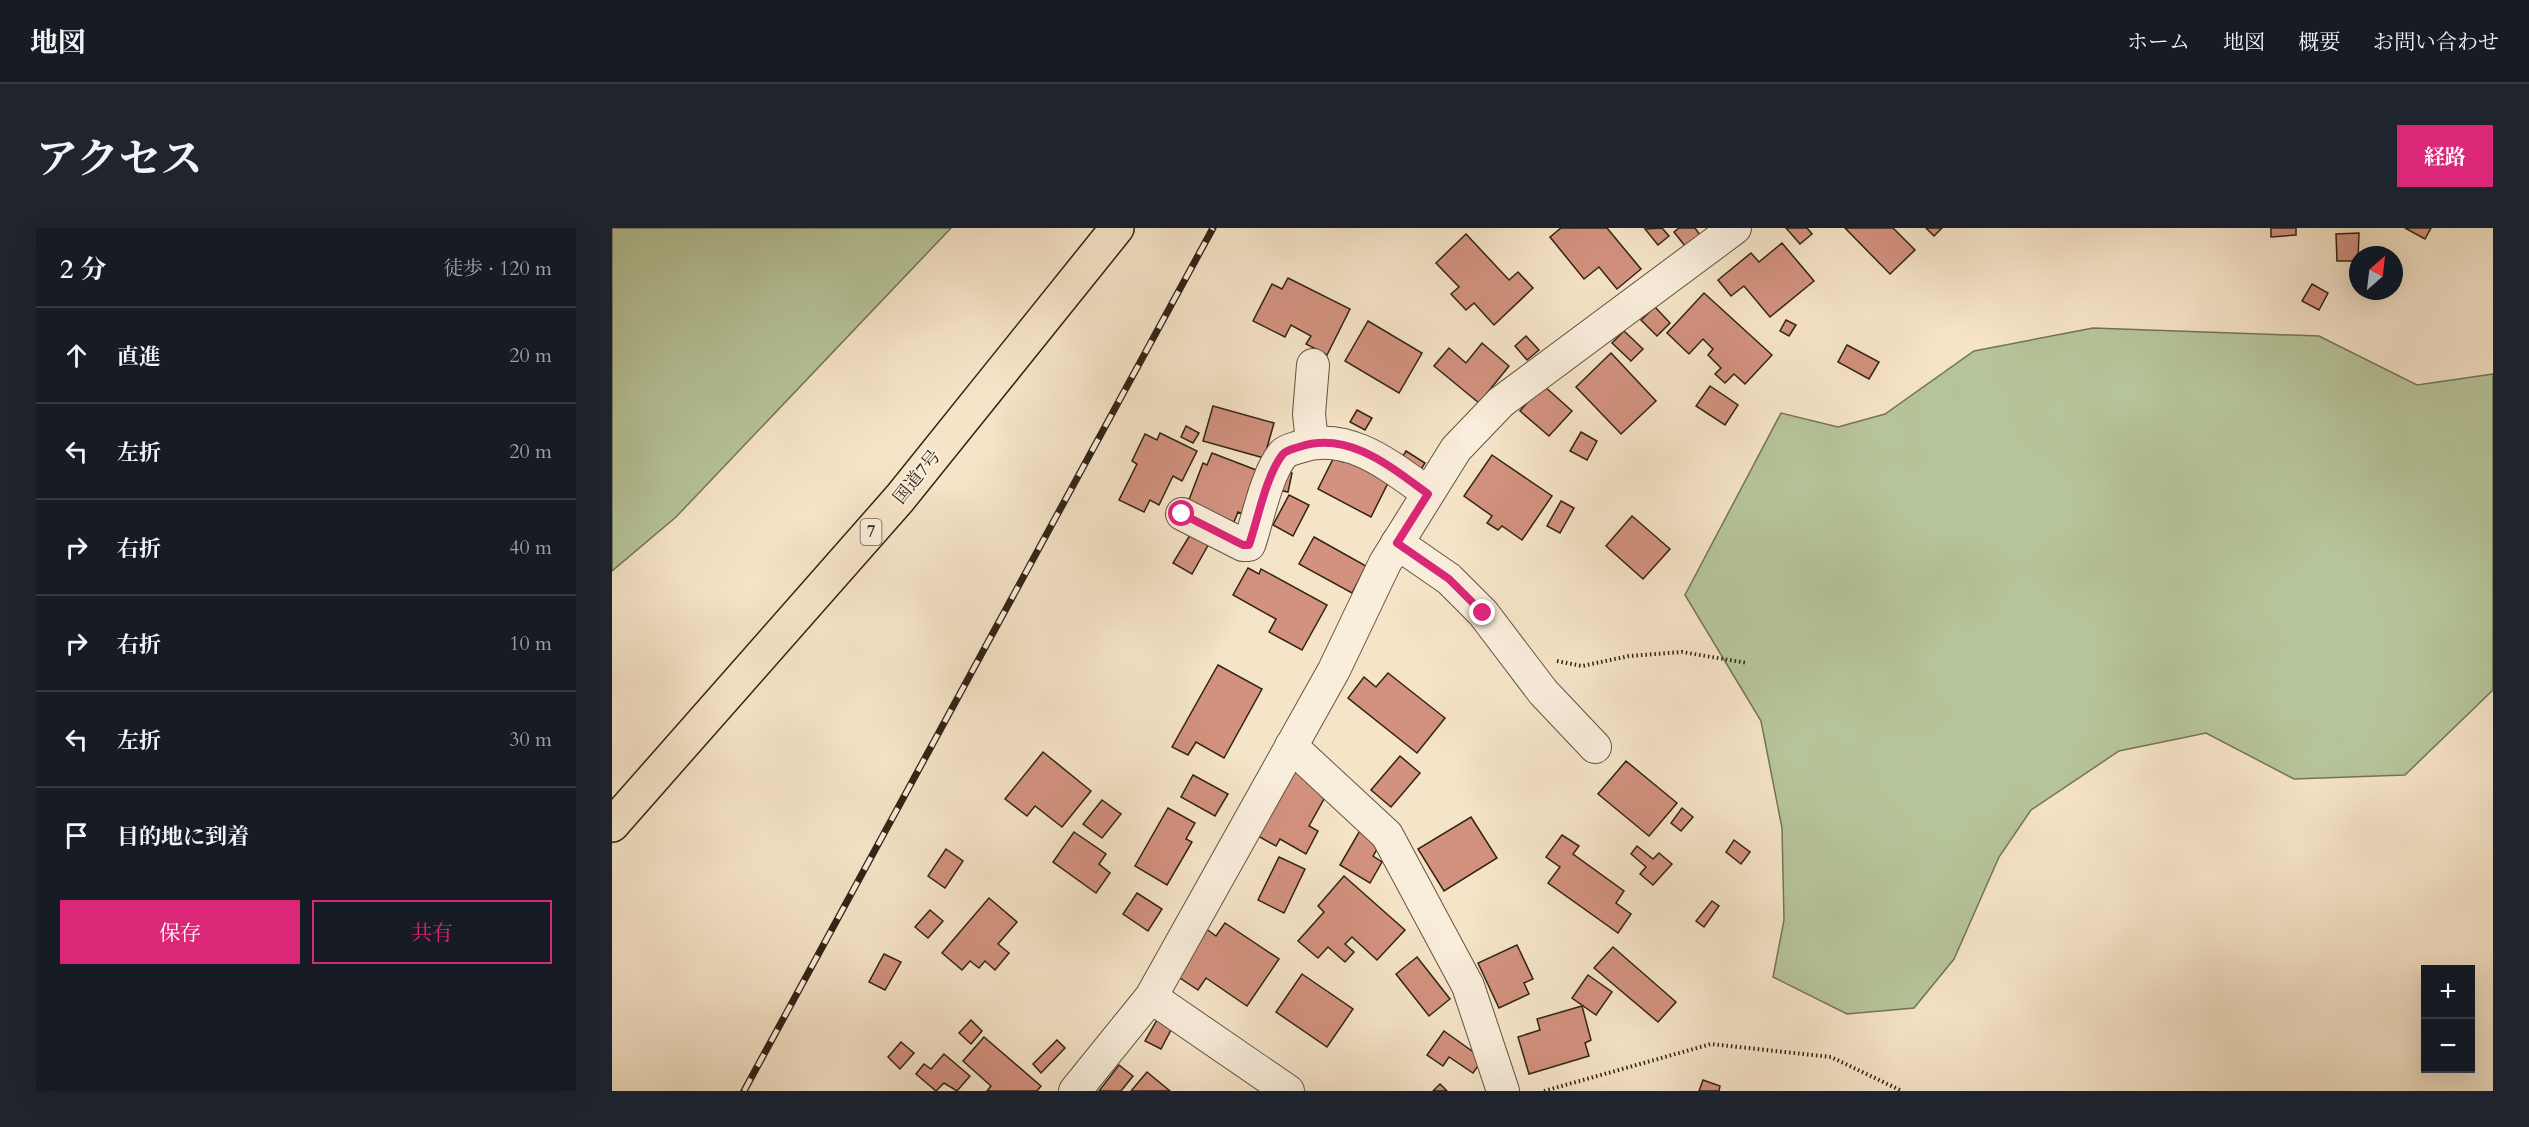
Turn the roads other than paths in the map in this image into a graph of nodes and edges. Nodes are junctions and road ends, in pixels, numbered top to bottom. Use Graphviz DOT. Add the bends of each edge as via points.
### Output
graph roads {
  1 [pos="1117,228"];
  2 [pos="1735,228"];
  3 [pos="1313,365"];
  4 [pos="1312,442"];
  5 [pos="1428,494"];
  6 [pos="1182,514"];
  7 [pos="1397,543"];
  8 [pos="1291,746"];
  9 [pos="1595,747"];
  10 [pos="612,825"];
  11 [pos="1151,997"];
  12 [pos="1075,1091"];
  13 [pos="1288,1091"];
  14 [pos="1503,1091"];
  1 -- 10 [label="highway, 国道7号 / 7" via="900,498"];
  2 -- 5 [label="street" via="1501,402 1456,449"];
  3 -- 4 [label="street" via="1308,414"];
  4 -- 5 [label="street" via="1362,450"];
  4 -- 6 [label="street" via="1285,451 1275,465 1249,545"];
  5 -- 7 [label="street"];
  7 -- 8 [label="street"];
  7 -- 9 [label="street" via="1449,579 1483,613 1543,692"];
  8 -- 11 [label="street"];
  8 -- 14 [label="street" via="1387,835 1468,986"];
  11 -- 12 [label="street"];
  11 -- 13 [label="street"];
}
